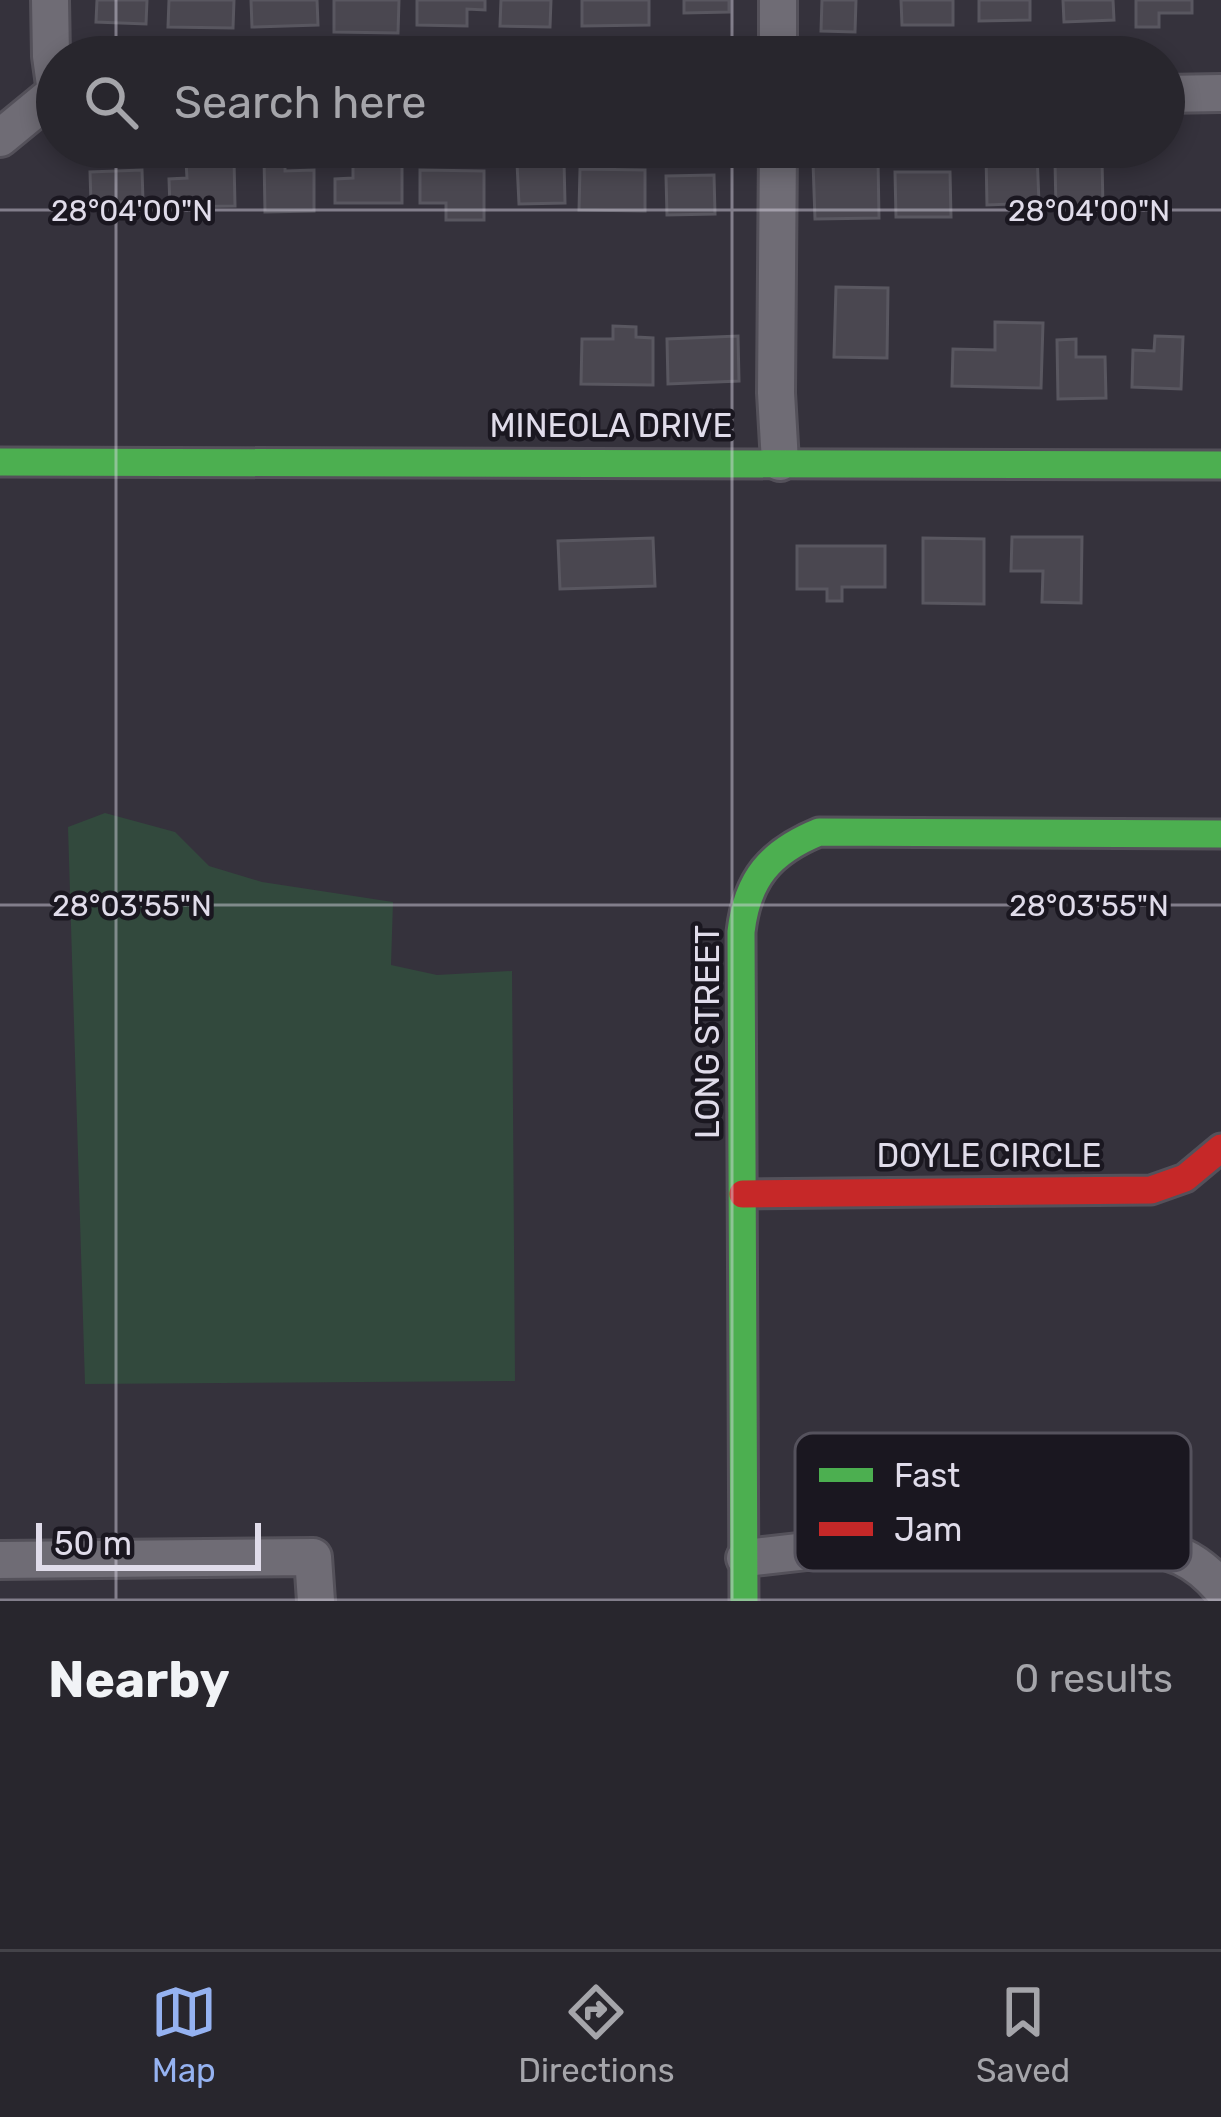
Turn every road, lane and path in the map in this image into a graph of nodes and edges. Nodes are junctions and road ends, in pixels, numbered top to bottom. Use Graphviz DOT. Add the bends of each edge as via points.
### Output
graph roads {
  1 [pos="50,0"];
  2 [pos="778,0"];
  3 [pos="50,36"];
  4 [pos="778,36"];
  5 [pos="1221,93"];
  6 [pos="1185,94"];
  7 [pos="36,109"];
  8 [pos="0,138"];
  9 [pos="778,168"];
  10 [pos="0,461"];
  11 [pos="780,462"];
  12 [pos="1221,465"];
  13 [pos="1221,834"];
  14 [pos="1221,1148"];
  15 [pos="743,1194"];
  16 [pos="795,1552"];
  17 [pos="745,1558"];
  18 [pos="0,1560"];
  19 [pos="1191,1560"];
  20 [pos="1221,1588"];
  21 [pos="316,1601"];
  22 [pos="744,1601"];
  1 -- 3 [label="street"];
  2 -- 4 [label="street"];
  5 -- 6 [label="street"];
  7 -- 8 [label="street"];
  9 -- 11 [label="street"];
  10 -- 11 [label="street, MINEOLA DRIVE"];
  11 -- 12 [label="street, MINEOLA DRIVE"];
  13 -- 15 [label="street, LONG STREET" via="819,832 772,855 742,902"];
  14 -- 15 [label="street, DOYLE CIRCLE" via="1185,1178 1151,1190"];
  15 -- 17 [label="street, LONG STREET"];
  16 -- 17 [label="street"];
  17 -- 22 [label="street, LONG STREET"];
  18 -- 21 [label="street" via="313,1558"];
  19 -- 20 [label="street"];
}
